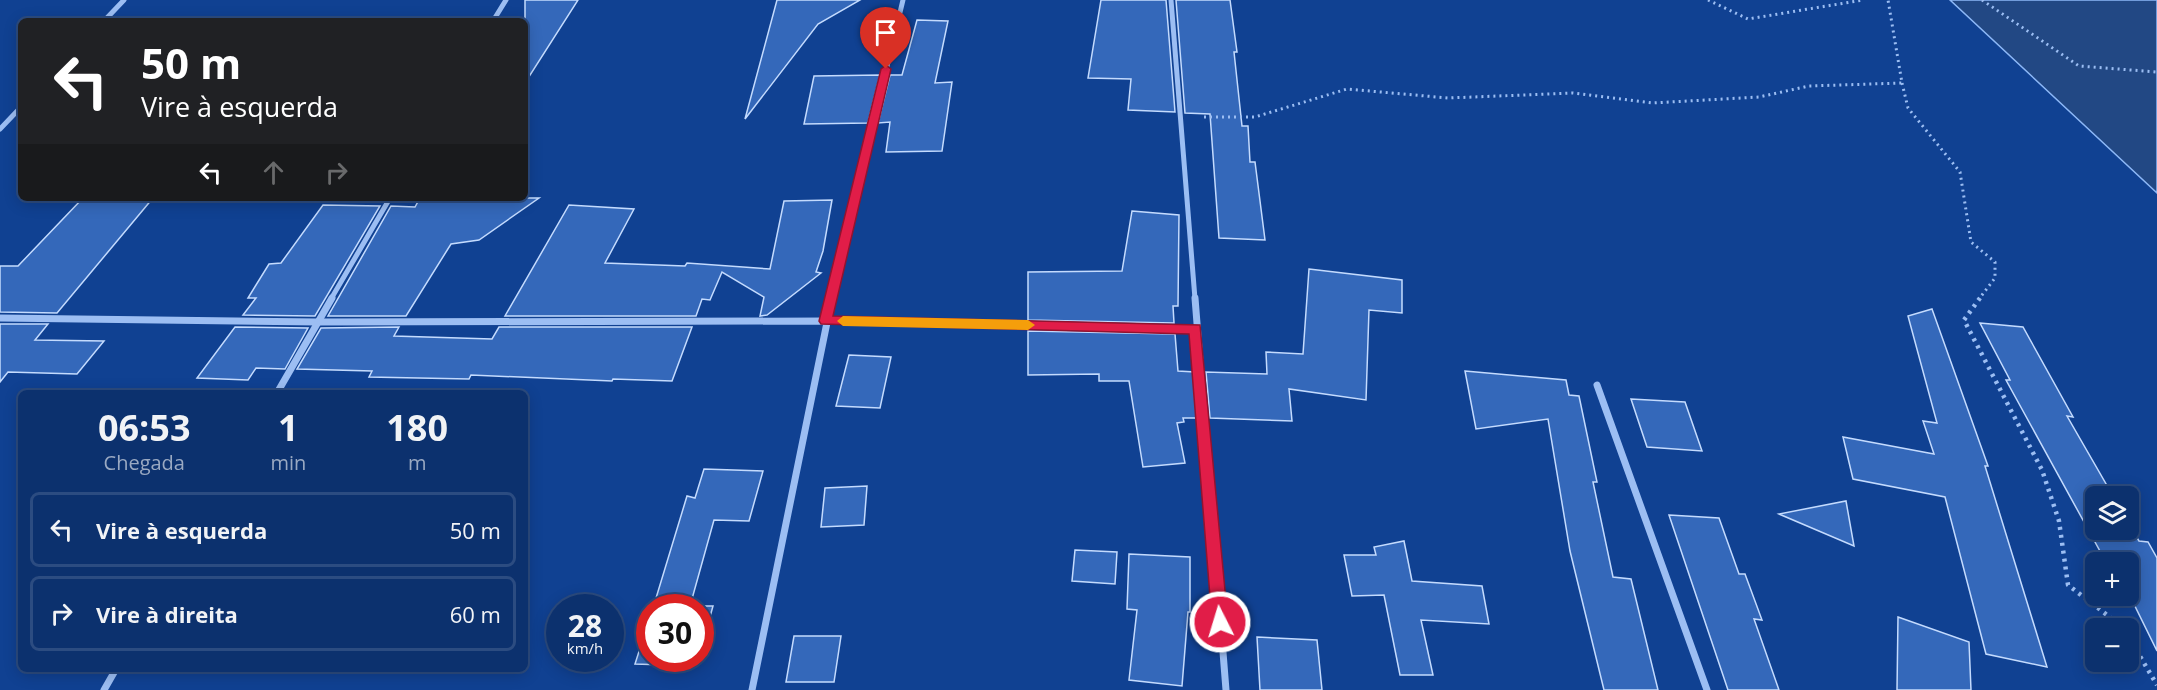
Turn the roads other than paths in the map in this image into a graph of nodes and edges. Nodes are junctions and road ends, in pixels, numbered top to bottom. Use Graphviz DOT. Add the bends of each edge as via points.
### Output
graph roads {
  1 [pos="124,0"];
  2 [pos="506,0"];
  3 [pos="903,0"];
  4 [pos="1172,0"];
  5 [pos="107,18"];
  6 [pos="496,18"];
  7 [pos="18,110"];
  8 [pos="0,129"];
  9 [pos="388,201"];
  10 [pos="0,318"];
  11 [pos="825,321"];
  12 [pos="318,322"];
  13 [pos="1196,329"];
  14 [pos="1597,385"];
  15 [pos="279,390"];
  16 [pos="114,672"];
  17 [pos="104,690"];
  18 [pos="752,690"];
  19 [pos="1226,690"];
  20 [pos="1707,690"];
  1 -- 5 [label="street"];
  2 -- 6 [label="street"];
  3 -- 11 [label="street"];
  4 -- 13 [label="street"];
  7 -- 8 [label="street"];
  9 -- 12 [label="street"];
  10 -- 12 [label="street"];
  11 -- 12 [label="street"];
  11 -- 13 [label="street"];
  11 -- 18 [label="street"];
  12 -- 15 [label="street"];
  13 -- 19 [label="street"];
  14 -- 20 [label="street"];
  16 -- 17 [label="street"];
}
